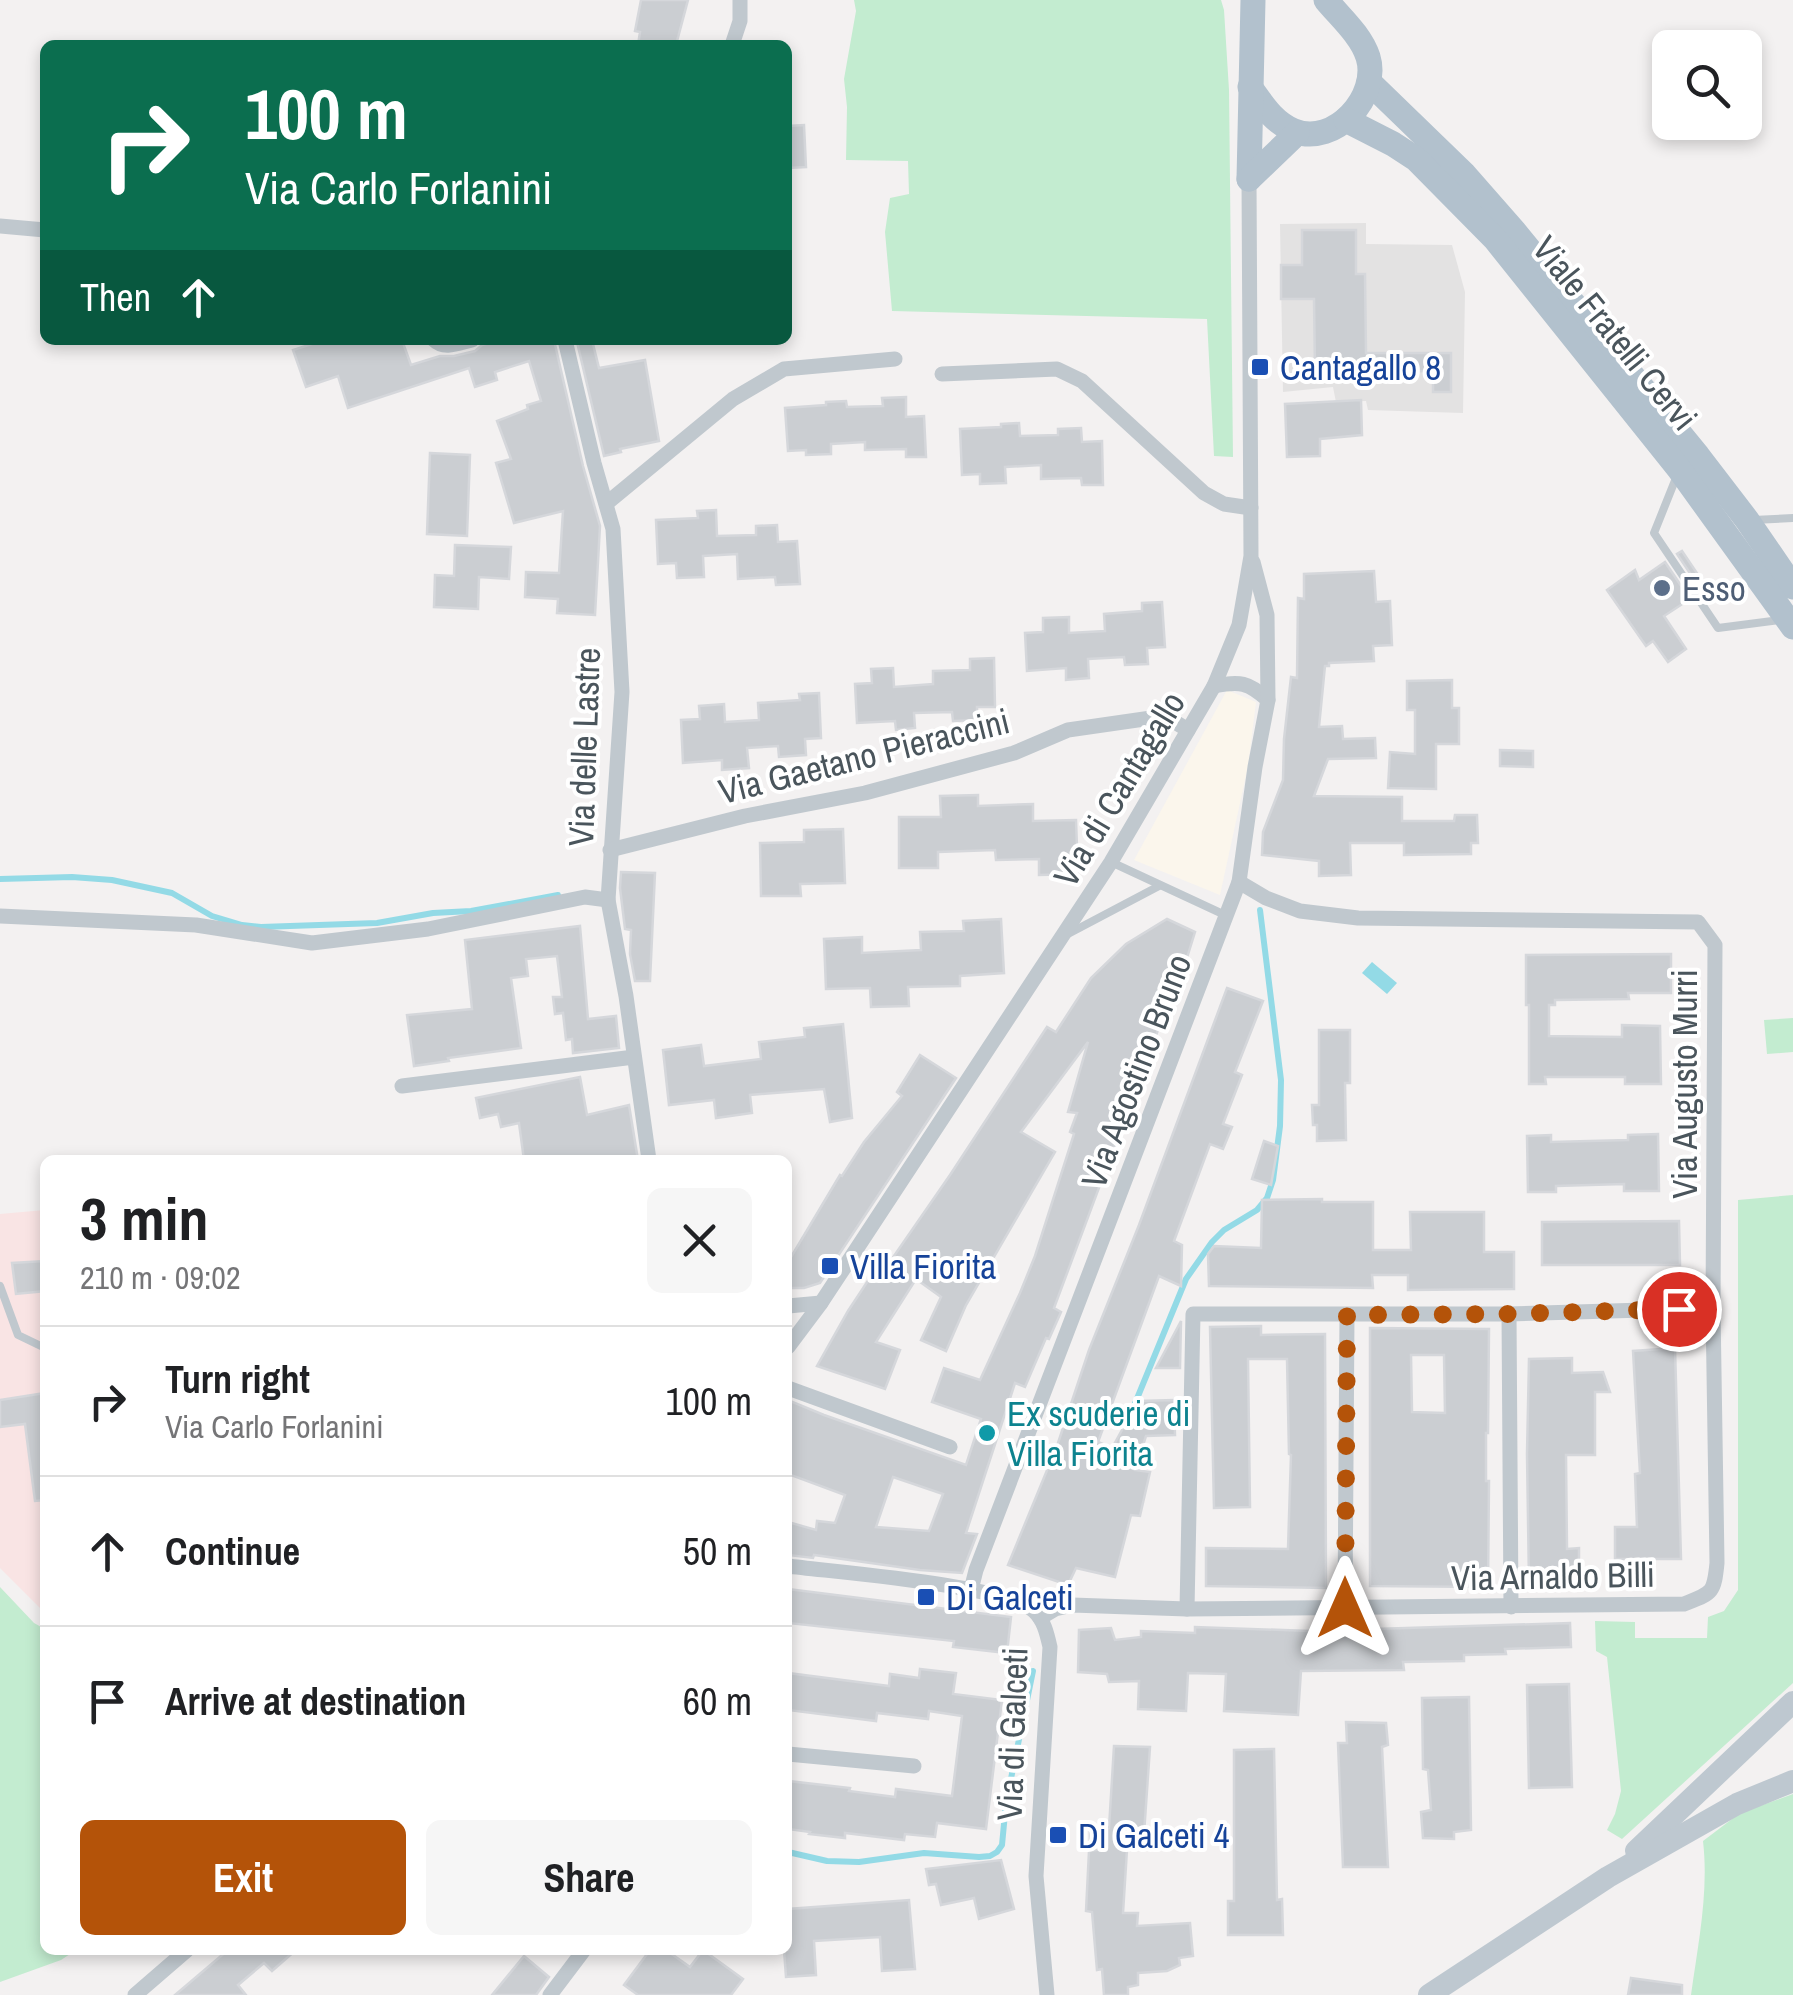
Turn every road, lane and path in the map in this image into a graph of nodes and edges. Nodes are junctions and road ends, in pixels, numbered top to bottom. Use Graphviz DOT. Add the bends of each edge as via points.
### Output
graph roads {
  1 [pos="740,0"];
  2 [pos="1254,0"];
  3 [pos="1326,0"];
  4 [pos="734,40"];
  5 [pos="1369,82"];
  6 [pos="1250,88"];
  7 [pos="1346,120"];
  8 [pos="1297,132"];
  9 [pos="1249,179"];
  10 [pos="0,226"];
  11 [pos="40,230"];
  12 [pos="565,345"];
  13 [pos="894,359"];
  14 [pos="942,374"];
  15 [pos="1680,469"];
  16 [pos="607,503"];
  17 [pos="1251,508"];
  18 [pos="1793,518"];
  19 [pos="1747,520"];
  20 [pos="1251,556"];
  21 [pos="1793,587"];
  22 [pos="1790,623"];
  23 [pos="1214,686"];
  24 [pos="1268,700"];
  25 [pos="1188,730"];
  26 [pos="610,850"];
  27 [pos="1112,862"];
  28 [pos="1239,882"];
  29 [pos="1159,886"];
  30 [pos="608,900"];
  31 [pos="0,916"];
  32 [pos="1228,916"];
  33 [pos="1065,936"];
  34 [pos="634,1057"];
  35 [pos="402,1086"];
  36 [pos="648,1155"];
  37 [pos="0,1286"];
  38 [pos="820,1303"];
  39 [pos="792,1306"];
  40 [pos="1713,1308"];
  41 [pos="1509,1314"];
  42 [pos="1347,1315"];
  43 [pos="792,1342"];
  44 [pos="40,1346"];
  45 [pos="792,1389"];
  46 [pos="950,1447"];
  47 [pos="792,1567"];
  48 [pos="970,1590"];
  49 [pos="1708,1594"];
  50 [pos="1511,1606"];
  51 [pos="1188,1608"];
  52 [pos="1345,1608"];
  53 [pos="1040,1618"];
  54 [pos="1793,1702"];
  55 [pos="792,1754"];
  56 [pos="914,1766"];
  57 [pos="1793,1780"];
  58 [pos="1608,1877"];
  59 [pos="181,1955"];
  60 [pos="580,1955"];
  61 [pos="134,1995"];
  62 [pos="550,1995"];
  63 [pos="1047,1995"];
  64 [pos="1430,1995"];
  1 -- 4 [label="street"];
  2 -- 6 [label="main road"];
  3 -- 5 [label="main road" via="1362,42"];
  5 -- 7 [label="main road"];
  5 -- 19 [label="main road, Viale Fratelli Cervi" via="1514,231"];
  6 -- 8 [label="main road" via="1272,118"];
  6 -- 9 [label="main road"];
  7 -- 8 [label="main road" via="1324,132"];
  7 -- 15 [label="main road, Viale Fratelli Cervi" via="1416,159 1496,240"];
  8 -- 9 [label="main road"];
  9 -- 17 [label="street, Via di Cantagallo"];
  10 -- 11 [label="street"];
  12 -- 16 [label="street, Via delle Lastre"];
  13 -- 16 [label="street" via="784,370 732,399"];
  14 -- 17 [label="street" via="1057,370 1082,381 1204,493"];
  15 -- 22 [label="main road, Viale Fratelli Cervi"];
  15 -- 22 [label="lane" via="1654,533 1718,628"];
  16 -- 26 [label="street, Via delle Lastre" via="622,692"];
  17 -- 20 [label="street, Via di Cantagallo"];
  18 -- 19 [label="lane"];
  19 -- 21 [label="main road, Viale Fratelli Cervi"];
  20 -- 23 [label="street, Via di Cantagallo" via="1239,626"];
  20 -- 24 [label="street, Via Agostino Bruno" via="1266,614"];
  23 -- 24 [label="street" via="1240,682"];
  23 -- 25 [label="street, Via di Cantagallo"];
  24 -- 28 [label="street, Via Agostino Bruno"];
  25 -- 26 [label="street, Via Gaetano Pieraccini" via="1165,716 1068,730 1014,753 866,793"];
  25 -- 27 [label="street, Via di Cantagallo"];
  26 -- 30 [label="street, Via delle Lastre"];
  27 -- 29 [label="lane"];
  27 -- 33 [label="street, Via di Cantagallo"];
  28 -- 32 [label="street, Via Agostino Bruno"];
  28 -- 40 [label="street, Via Augusto Murri" via="1300,911 1358,918 1698,922 1715,946"];
  29 -- 32 [label="lane"];
  29 -- 33 [label="lane"];
  30 -- 31 [label="street" via="584,898 428,930 312,943 196,924"];
  30 -- 34 [label="street, Via delle Lastre"];
  32 -- 48 [label="street, Via Agostino Bruno"];
  33 -- 38 [label="street, Via di Cantagallo"];
  34 -- 35 [label="street"];
  34 -- 36 [label="street, Via delle Lastre"];
  37 -- 44 [label="lane" via="18,1335"];
  38 -- 39 [label="street"];
  38 -- 43 [label="street, Via di Cantagallo"];
  40 -- 41 [label="street"];
  40 -- 49 [label="street, Via Augusto Murri" via="1717,1563"];
  41 -- 42 [label="street"];
  41 -- 50 [label="street"];
  42 -- 51 [label="street" via="1192,1314"];
  42 -- 52 [label="street"];
  45 -- 46 [label="street"];
  47 -- 48 [label="street, Via di Galceti"];
  48 -- 53 [label="street, Via di Galceti" via="1027,1606"];
  49 -- 50 [label="street, Via Arnaldo Billi" via="1684,1604"];
  50 -- 52 [label="street, Via Arnaldo Billi"];
  51 -- 52 [label="street, Via Arnaldo Billi"];
  51 -- 53 [label="street, Via Arnaldo Billi" via="1072,1605"];
  53 -- 63 [label="street, Via di Galceti" via="1050,1647 1036,1876"];
  54 -- 58 [label="street"];
  55 -- 56 [label="street"];
  57 -- 58 [label="street" via="1736,1804"];
  58 -- 64 [label="street"];
  59 -- 61 [label="street"];
  60 -- 62 [label="street"];
}
